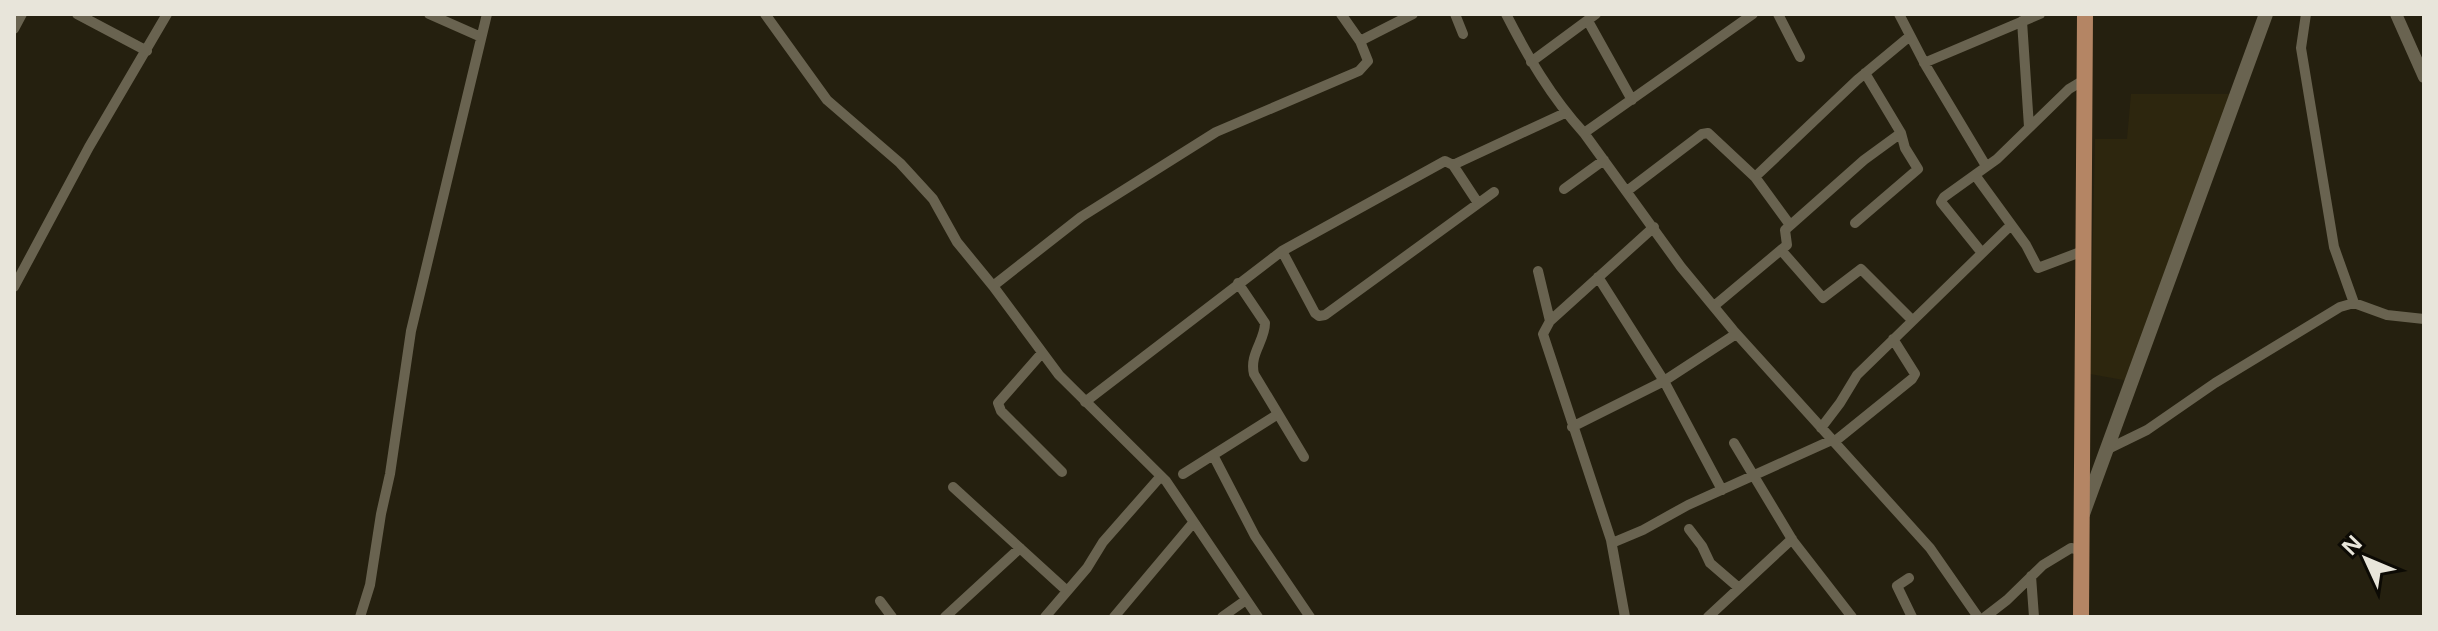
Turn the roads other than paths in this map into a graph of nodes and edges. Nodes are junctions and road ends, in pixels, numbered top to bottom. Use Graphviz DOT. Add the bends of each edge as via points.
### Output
graph roads {
  1 [pos="22,14"];
  2 [pos="77,14"];
  3 [pos="167,14"];
  4 [pos="429,14"];
  5 [pos="487,14"];
  6 [pos="765,14"];
  7 [pos="1341,14"];
  8 [pos="1413,14"];
  9 [pos="1455,14"];
  10 [pos="1506,14"];
  11 [pos="1753,14"];
  12 [pos="1778,14"];
  13 [pos="1899,14"];
  14 [pos="2040,14"];
  15 [pos="2085,14"];
  16 [pos="2266,14"];
  17 [pos="2306,14"];
  18 [pos="2396,14"];
  19 [pos="1592,18"];
  20 [pos="2022,21"];
  21 [pos="14,29"];
  22 [pos="1463,34"];
  23 [pos="1910,36"];
  24 [pos="481,37"];
  25 [pos="1360,41"];
  26 [pos="147,51"];
  27 [pos="1800,57"];
  28 [pos="1531,62"];
  29 [pos="1924,63"];
  30 [pos="1865,73"];
  31 [pos="2424,77"];
  32 [pos="2084,80"];
  33 [pos="1632,100"];
  34 [pos="1565,113"];
  35 [pos="2029,127"];
  36 [pos="1584,133"];
  37 [pos="1901,133"];
  38 [pos="1604,160"];
  39 [pos="1453,165"];
  40 [pos="1986,166"];
  41 [pos="1975,175"];
  42 [pos="1755,177"];
  43 [pos="1564,189"];
  44 [pos="1627,191"];
  45 [pos="1494,192"];
  46 [pos="1478,203"];
  47 [pos="1855,223"];
  48 [pos="1790,225"];
  49 [pos="2011,225"];
  50 [pos="1654,227"];
  51 [pos="1781,250"];
  52 [pos="1282,251"];
  53 [pos="2083,251"];
  54 [pos="1982,253"];
  55 [pos="1538,271"];
  56 [pos="1598,277"];
  57 [pos="1238,283"];
  58 [pos="993,286"];
  59 [pos="14,287"];
  60 [pos="2354,303"];
  61 [pos="1714,306"];
  62 [pos="2424,319"];
  63 [pos="1912,320"];
  64 [pos="1550,321"];
  65 [pos="1736,334"];
  66 [pos="1893,339"];
  67 [pos="1041,354"];
  68 [pos="1664,381"];
  69 [pos="1085,402"];
  70 [pos="1278,414"];
  71 [pos="1572,427"];
  72 [pos="1821,428"];
  73 [pos="1833,441"];
  74 [pos="1734,443"];
  75 [pos="2108,449"];
  76 [pos="1213,455"];
  77 [pos="1304,457"];
  78 [pos="1062,472"];
  79 [pos="1183,474"];
  80 [pos="1161,476"];
  81 [pos="1753,476"];
  82 [pos="953,487"];
  83 [pos="1722,490"];
  84 [pos="2081,518"];
  85 [pos="1193,523"];
  86 [pos="1689,529"];
  87 [pos="1792,539"];
  88 [pos="1612,543"];
  89 [pos="1020,548"];
  90 [pos="2081,550"];
  91 [pos="2031,576"];
  92 [pos="1909,578"];
  93 [pos="1739,588"];
  94 [pos="1067,591"];
  95 [pos="1246,600"];
  96 [pos="880,601"];
  97 [pos="360,617"];
  98 [pos="892,617"];
  99 [pos="945,617"];
  100 [pos="1045,617"];
  101 [pos="1114,617"];
  102 [pos="1222,617"];
  103 [pos="1258,617"];
  104 [pos="1310,617"];
  105 [pos="1625,617"];
  106 [pos="1708,617"];
  107 [pos="1852,617"];
  108 [pos="1912,617"];
  109 [pos="1978,617"];
  110 [pos="1985,617"];
  111 [pos="2034,617"];
  112 [pos="2081,617"];
  1 -- 21 [label="street"];
  2 -- 26 [label="street"];
  3 -- 26 [label="street"];
  4 -- 24 [label="street"];
  5 -- 24 [label="street"];
  6 -- 58 [label="street" via="827,100 920,183"];
  7 -- 25 [label="street"];
  8 -- 25 [label="street"];
  9 -- 22 [label="street"];
  10 -- 28 [label="street"];
  11 -- 33 [label="street"];
  12 -- 27 [label="street"];
  13 -- 23 [label="street"];
  14 -- 20 [label="street"];
  15 -- 32 [label="main road"];
  16 -- 75 [label="main road"];
  17 -- 60 [label="street" via="2301,48 2326,201 2334,247"];
  18 -- 31 [label="street"];
  19 -- 28 [label="street"];
  19 -- 33 [label="street"];
  20 -- 29 [label="street"];
  20 -- 35 [label="street"];
  23 -- 29 [label="street"];
  23 -- 30 [label="street"];
  24 -- 97 [label="street" via="411,331 390,474"];
  25 -- 58 [label="street" via="1368,61 1359,71 1216,132 1081,217"];
  26 -- 59 [label="street"];
  28 -- 34 [label="street"];
  29 -- 40 [label="street"];
  30 -- 37 [label="street"];
  30 -- 42 [label="street"];
  32 -- 35 [label="street"];
  32 -- 53 [label="main road"];
  33 -- 36 [label="street"];
  34 -- 36 [label="street"];
  34 -- 39 [label="street"];
  35 -- 40 [label="street"];
  36 -- 38 [label="street"];
  37 -- 47 [label="street" via="1918,169"];
  37 -- 48 [label="street"];
  38 -- 43 [label="street"];
  38 -- 44 [label="street"];
  39 -- 46 [label="street"];
  39 -- 52 [label="street" via="1445,161"];
  40 -- 41 [label="street"];
  41 -- 49 [label="street"];
  41 -- 54 [label="street" via="1941,202"];
  42 -- 44 [label="street" via="1708,133"];
  42 -- 48 [label="street"];
  44 -- 50 [label="street"];
  45 -- 46 [label="street"];
  46 -- 52 [label="street" via="1325,315 1315,313"];
  48 -- 51 [label="street"];
  49 -- 53 [label="street" via="2038,268"];
  49 -- 54 [label="street"];
  50 -- 56 [label="street"];
  50 -- 61 [label="street"];
  51 -- 61 [label="street"];
  51 -- 63 [label="street" via="1823,298 1861,269"];
  52 -- 57 [label="street"];
  53 -- 84 [label="main road"];
  54 -- 63 [label="street"];
  55 -- 64 [label="street"];
  56 -- 64 [label="street"];
  56 -- 68 [label="street"];
  57 -- 69 [label="street"];
  57 -- 70 [label="street" via="1265,323 1252,366"];
  58 -- 67 [label="street"];
  60 -- 62 [label="street" via="2387,315"];
  60 -- 75 [label="street"];
  61 -- 65 [label="street"];
  63 -- 66 [label="street"];
  64 -- 71 [label="street" via="1543,334"];
  65 -- 68 [label="street"];
  65 -- 72 [label="street"];
  66 -- 72 [label="street" via="1857,375"];
  66 -- 73 [label="street" via="1915,374"];
  67 -- 69 [label="street"];
  67 -- 78 [label="street" via="998,403"];
  68 -- 71 [label="street"];
  68 -- 83 [label="street"];
  69 -- 80 [label="street"];
  70 -- 76 [label="street"];
  70 -- 77 [label="street"];
  71 -- 88 [label="street"];
  72 -- 73 [label="street"];
  73 -- 81 [label="street"];
  73 -- 109 [label="street" via="1930,548"];
  74 -- 81 [label="street"];
  75 -- 84 [label="main road"];
  76 -- 79 [label="street"];
  76 -- 104 [label="street" via="1255,536"];
  80 -- 85 [label="street"];
  80 -- 94 [label="street"];
  81 -- 83 [label="street"];
  81 -- 87 [label="street"];
  82 -- 89 [label="street"];
  83 -- 88 [label="street"];
  84 -- 90 [label="main road"];
  85 -- 95 [label="street"];
  85 -- 101 [label="street"];
  86 -- 93 [label="street" via="1710,563"];
  87 -- 93 [label="street"];
  87 -- 107 [label="street"];
  88 -- 105 [label="street"];
  89 -- 94 [label="street"];
  89 -- 99 [label="street"];
  90 -- 91 [label="street" via="2071,548"];
  90 -- 112 [label="main road"];
  91 -- 110 [label="street"];
  91 -- 111 [label="street"];
  92 -- 108 [label="street" via="1897,586"];
  93 -- 106 [label="street"];
  94 -- 100 [label="street"];
  95 -- 102 [label="street"];
  95 -- 103 [label="street"];
  96 -- 98 [label="street"];
}
